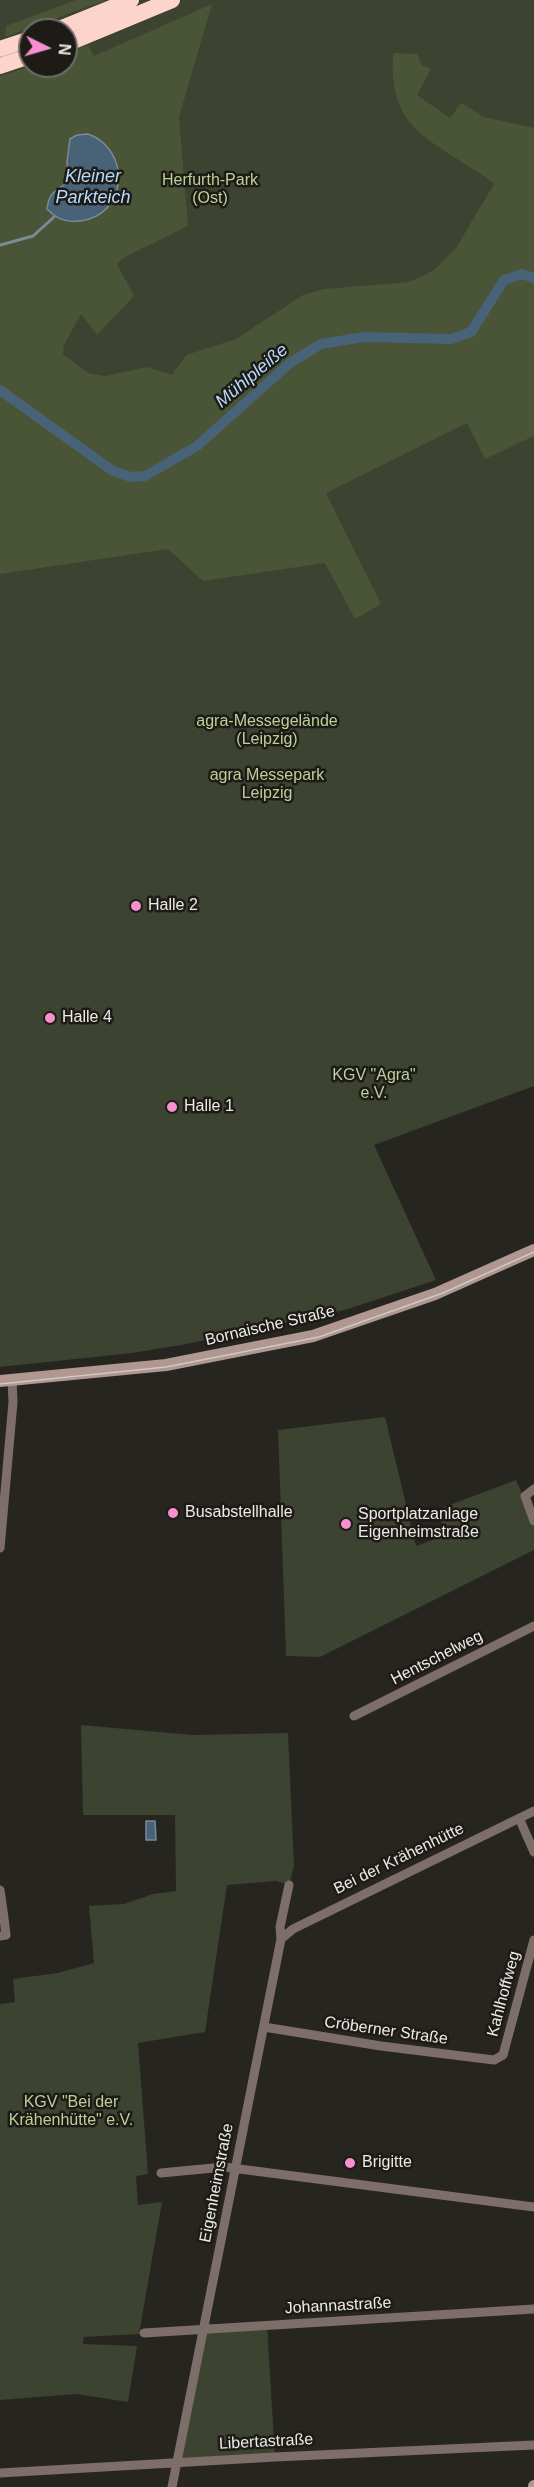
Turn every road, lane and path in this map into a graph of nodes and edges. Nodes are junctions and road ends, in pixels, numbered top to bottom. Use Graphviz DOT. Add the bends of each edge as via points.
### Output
graph roads {
  1 [pos="131,0"];
  2 [pos="172,0"];
  3 [pos="78,21"];
  4 [pos="78,39"];
  5 [pos="18,43"];
  6 [pos="0,49"];
  7 [pos="18,60"];
  8 [pos="0,66"];
  9 [pos="534,1250"];
  10 [pos="6,1380"];
  11 [pos="534,1490"];
  12 [pos="534,1521"];
  13 [pos="0,1548"];
  14 [pos="534,1626"];
  15 [pos="354,1716"];
  16 [pos="534,1811"];
  17 [pos="519,1818"];
  18 [pos="534,1852"];
  19 [pos="289,1885"];
  20 [pos="0,1890"];
  21 [pos="2,1918"];
  22 [pos="0,1936"];
  23 [pos="281,1939"];
  24 [pos="534,1941"];
  25 [pos="264,2026"];
  26 [pos="503,2055"];
  27 [pos="236,2168"];
  28 [pos="160,2173"];
  29 [pos="534,2207"];
  30 [pos="534,2309"];
  31 [pos="204,2328"];
  32 [pos="144,2333"];
  33 [pos="534,2445"];
  34 [pos="177,2462"];
  35 [pos="0,2474"];
  36 [pos="172,2487"];
  1 -- 3 [label="highway"];
  2 -- 4 [label="highway"];
  5 -- 6 [label="highway"];
  7 -- 8 [label="highway"];
  9 -- 10 [label="main road, Bornaische Straße" via="456,1285 319,1335 166,1365"];
  10 -- 13 [label="street" via="13,1402"];
  11 -- 12 [label="street" via="525,1496"];
  14 -- 15 [label="street, Hentschelweg"];
  16 -- 17 [label="street, Bei der Krähenhütte"];
  17 -- 18 [label="street"];
  17 -- 23 [label="street, Bei der Krähenhütte" via="299,1925"];
  19 -- 23 [label="street, Eigenheimstraße"];
  20 -- 21 [label="street"];
  21 -- 22 [label="street" via="6,1935"];
  23 -- 25 [label="street, Eigenheimstraße"];
  24 -- 26 [label="street, Kahlhoffweg"];
  25 -- 26 [label="street, Cröberner Straße" via="449,2055 495,2060"];
  25 -- 27 [label="street, Eigenheimstraße"];
  27 -- 28 [label="street"];
  27 -- 29 [label="street"];
  27 -- 31 [label="street, Eigenheimstraße"];
  30 -- 31 [label="street, Johannastraße"];
  31 -- 32 [label="street, Johannastraße"];
  31 -- 34 [label="street, Eigenheimstraße"];
  33 -- 34 [label="street, Libertastraße"];
  34 -- 35 [label="street, Libertastraße"];
  34 -- 36 [label="street, Eigenheimstraße"];
}
